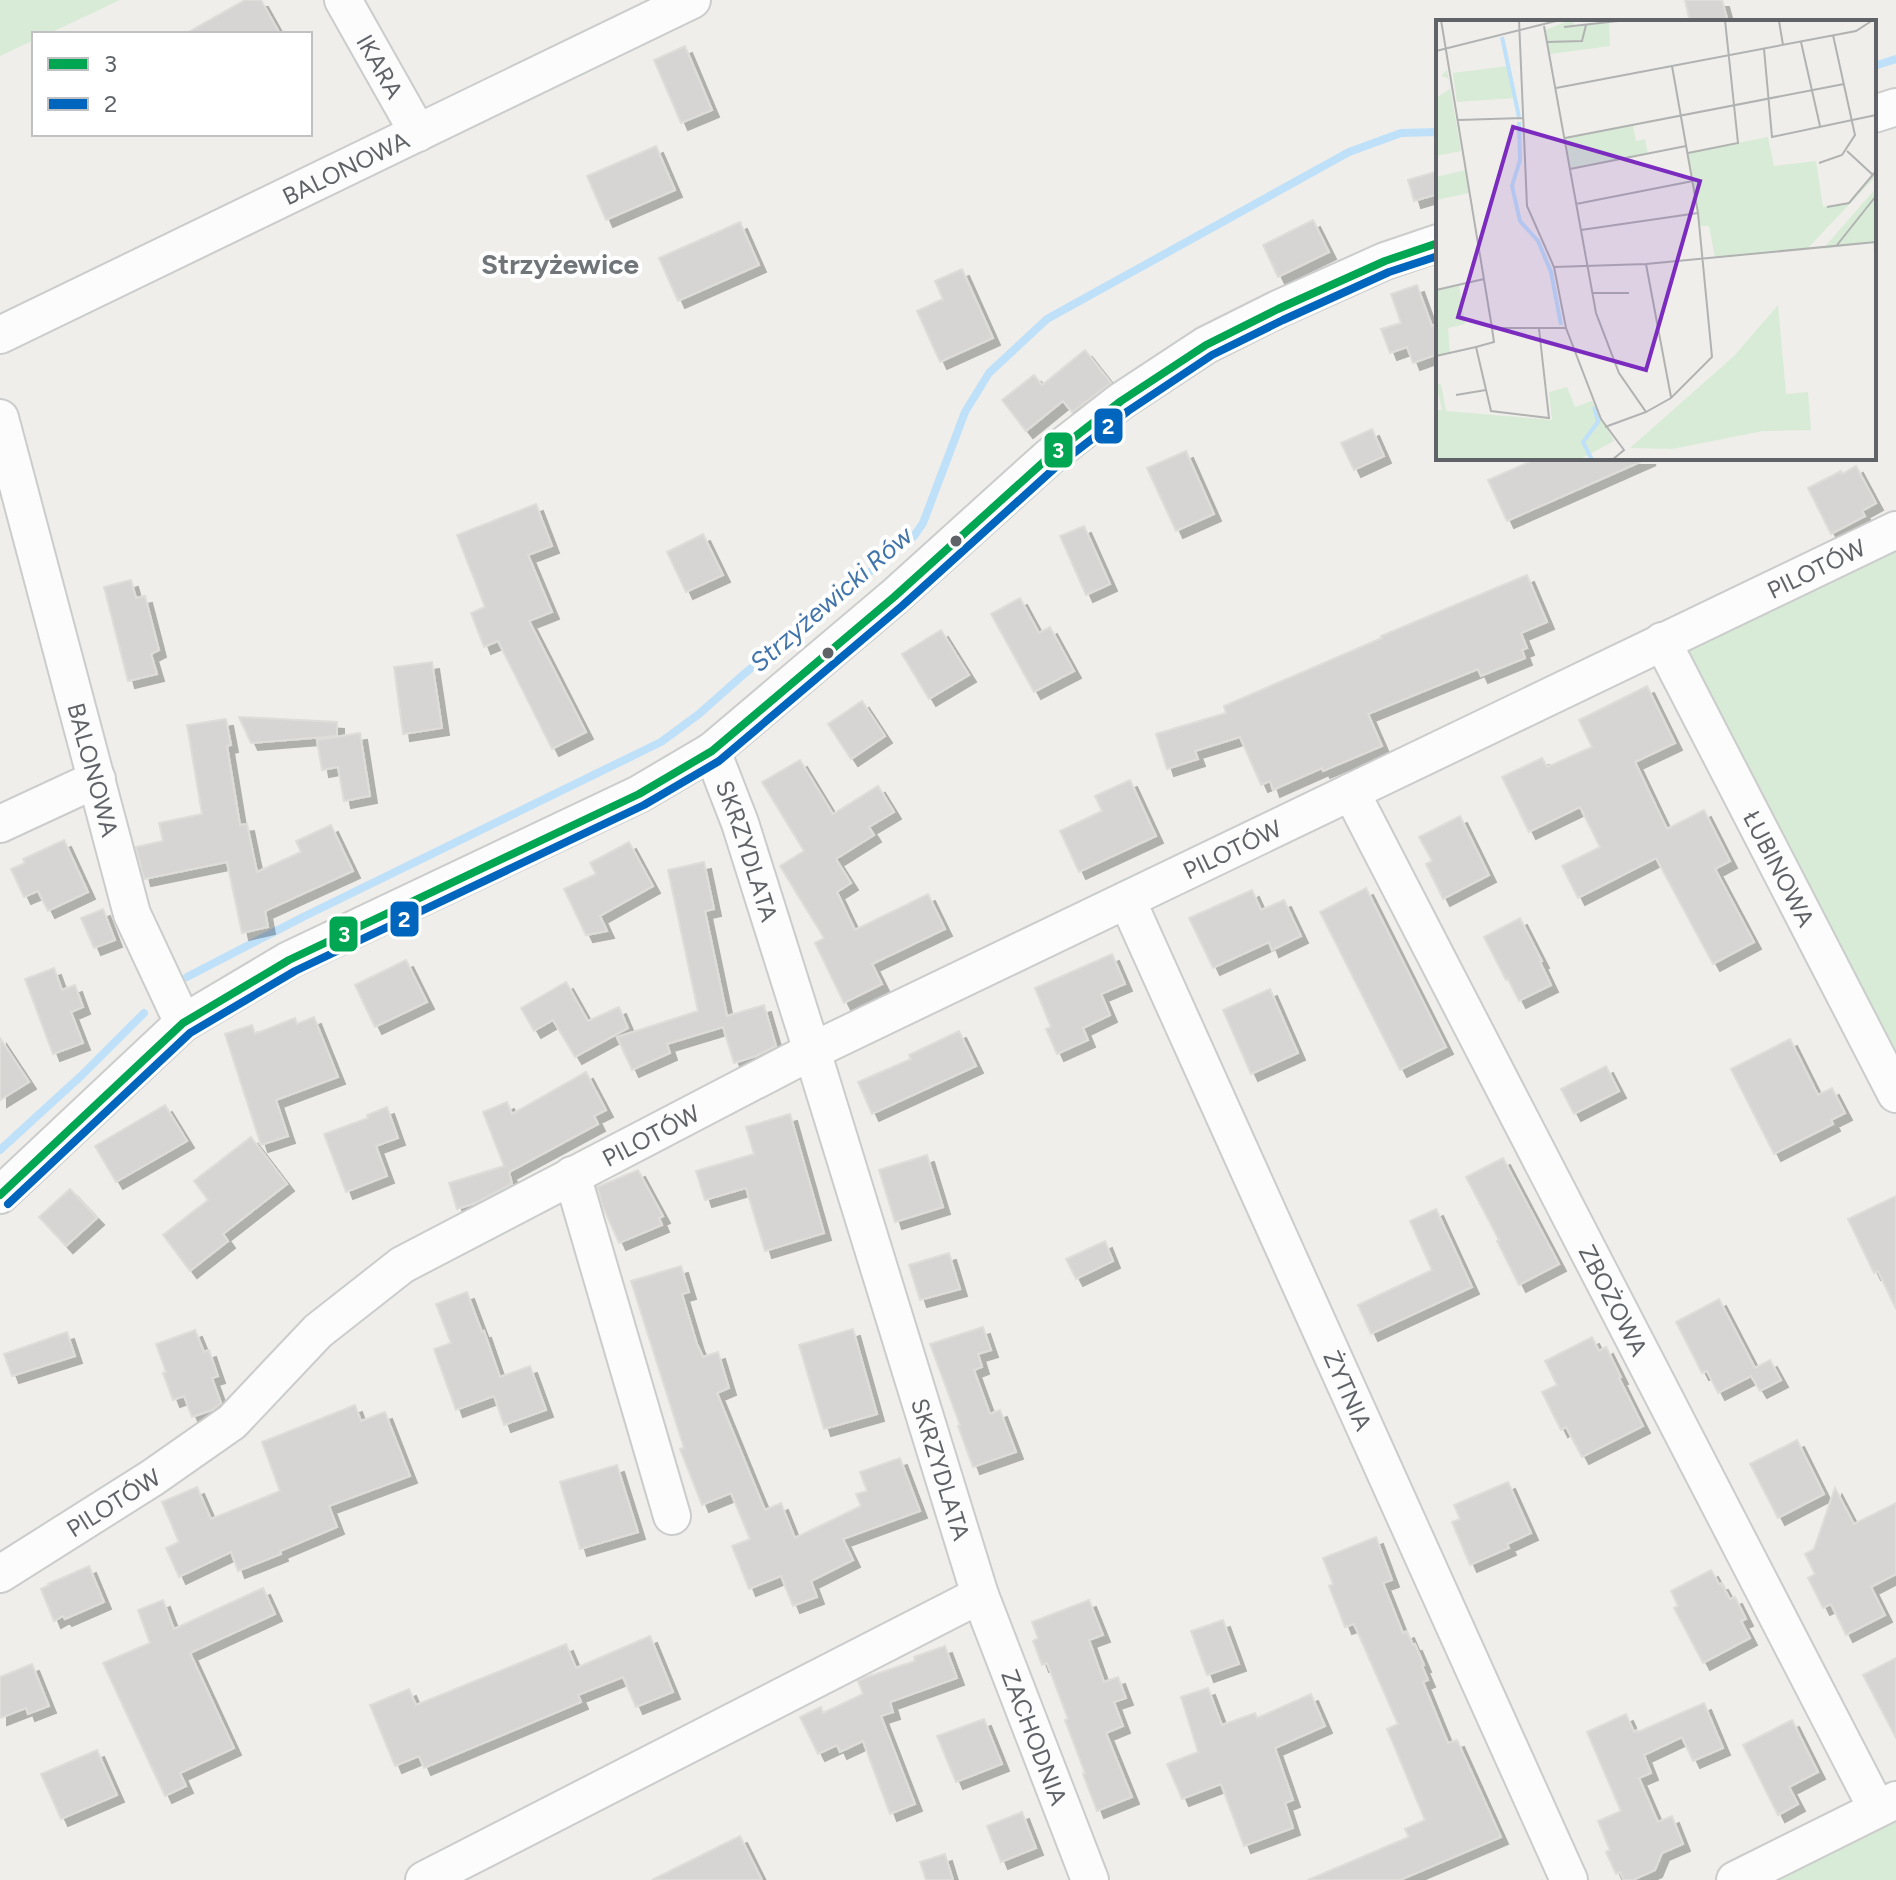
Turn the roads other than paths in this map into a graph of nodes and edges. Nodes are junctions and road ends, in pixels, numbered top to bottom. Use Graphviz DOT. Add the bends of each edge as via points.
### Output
graph roads {
  1 [pos="343,0"];
  2 [pos="692,0"];
  3 [pos="1896,107"];
  4 [pos="1876,113"];
  5 [pos="418,133"];
  6 [pos="1436,244"];
  7 [pos="0,335"];
  8 [pos="0,418"];
  9 [pos="1896,530"];
  10 [pos="1662,641"];
  11 [pos="712,751"];
  12 [pos="97,779"];
  13 [pos="1351,792"];
  14 [pos="0,824"];
  15 [pos="1127,900"];
  16 [pos="183,1023"];
  17 [pos="812,1051"];
  18 [pos="1896,1094"];
  19 [pos="572,1175"];
  20 [pos="0,1195"];
  21 [pos="672,1516"];
  22 [pos="0,1574"];
  23 [pos="980,1595"];
  24 [pos="1886,1805"];
  25 [pos="424,1880"];
  26 [pos="1090,1880"];
  27 [pos="1569,1880"];
  28 [pos="1735,1880"];
  1 -- 5 [label="street, IKARA"];
  2 -- 5 [label="street, BALONOWA"];
  3 -- 4 [label="street"];
  5 -- 7 [label="street, BALONOWA"];
  6 -- 11 [label="street" via="1278,309 1206,345 1121,401 1049,457"];
  8 -- 12 [label="street, BALONOWA"];
  9 -- 10 [label="street, PILOTÓW"];
  10 -- 13 [label="street, PILOTÓW"];
  10 -- 18 [label="street, ŁUBINOWA"];
  11 -- 16 [label="street" via="639,794 289,960"];
  11 -- 17 [label="street, SKRZYDLATA"];
  12 -- 14 [label="street"];
  12 -- 16 [label="street, BALONOWA" via="132,914"];
  13 -- 15 [label="street, PILOTÓW"];
  13 -- 24 [label="street, ZBOŻOWA"];
  15 -- 17 [label="street, PILOTÓW"];
  15 -- 27 [label="street, ŻYTNIA"];
  16 -- 20 [label="street"];
  17 -- 19 [label="street, PILOTÓW"];
  17 -- 23 [label="street, SKRZYDLATA"];
  19 -- 21 [label="street, PILOTÓW"];
  19 -- 22 [label="street, PILOTÓW" via="402,1265 318,1331 232,1422"];
  23 -- 25 [label="street"];
  23 -- 26 [label="street, ZACHODNIA"];
  24 -- 28 [label="street"];
}
